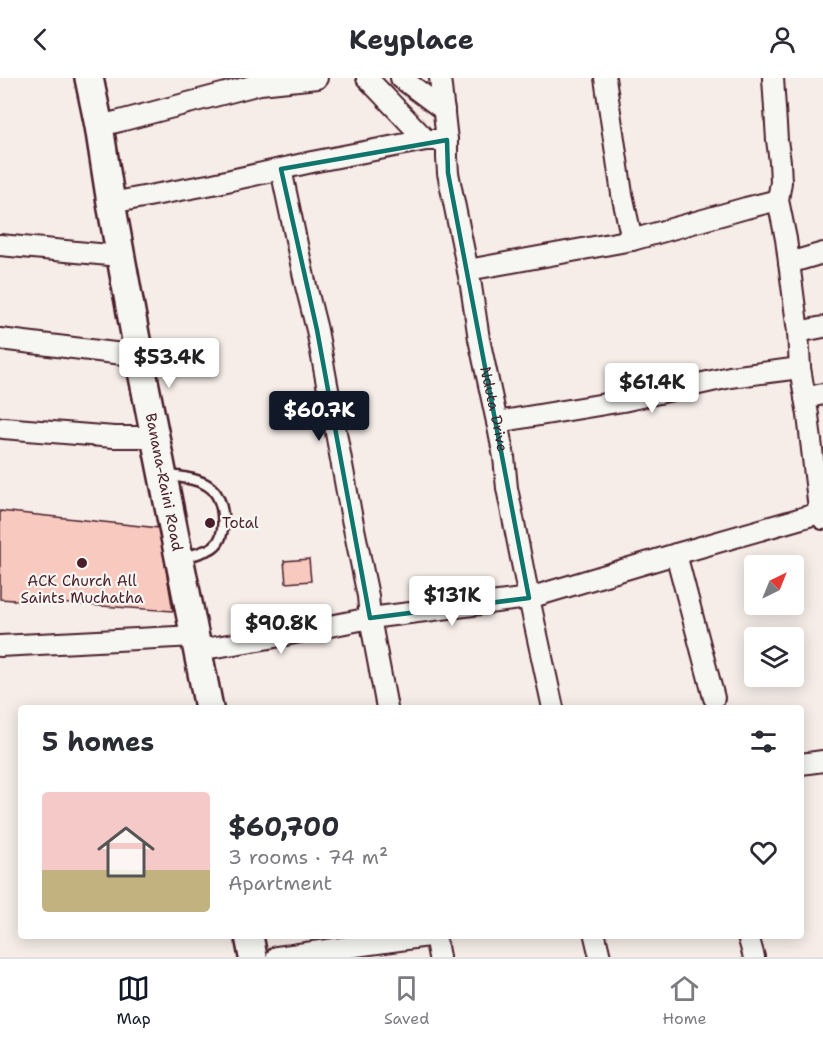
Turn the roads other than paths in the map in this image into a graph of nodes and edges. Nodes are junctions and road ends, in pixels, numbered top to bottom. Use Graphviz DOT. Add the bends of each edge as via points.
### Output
graph roads {
  1 [pos="89,78"];
  2 [pos="317,78"];
  3 [pos="367,78"];
  4 [pos="401,78"];
  5 [pos="440,78"];
  6 [pos="605,78"];
  7 [pos="773,78"];
  8 [pos="259,81"];
  9 [pos="444,110"];
  10 [pos="99,126"];
  11 [pos="426,140"];
  12 [pos="447,140"];
  13 [pos="281,170"];
  14 [pos="778,200"];
  15 [pos="111,203"];
  16 [pos="632,240"];
  17 [pos="0,245"];
  18 [pos="823,253"];
  19 [pos="120,256"];
  20 [pos="789,262"];
  21 [pos="468,270"];
  22 [pos="823,327"];
  23 [pos="798,332"];
  24 [pos="0,339"];
  25 [pos="139,356"];
  26 [pos="800,368"];
  27 [pos="814,396"];
  28 [pos="497,422"];
  29 [pos="3,428"];
  30 [pos="156,437"];
  31 [pos="163,474"];
  32 [pos="822,515"];
  33 [pos="676,554"];
  34 [pos="180,559"];
  35 [pos="529,598"];
  36 [pos="370,618"];
  37 [pos="197,643"];
  38 [pos="0,646"];
  39 [pos="714,698"];
  40 [pos="207,705"];
  41 [pos="386,705"];
  42 [pos="552,705"];
  43 [pos="823,762"];
  44 [pos="804,764"];
  45 [pos="250,939"];
  46 [pos="406,939"];
  47 [pos="436,939"];
  48 [pos="596,939"];
  49 [pos="749,939"];
  50 [pos="253,957"];
  51 [pos="277,957"];
  52 [pos="439,957"];
  53 [pos="600,957"];
  54 [pos="754,957"];
  1 -- 10 [label="main road, Banana-Raini Road"];
  2 -- 8 [label="street"];
  3 -- 11 [label="street"];
  4 -- 9 [label="street"];
  5 -- 9 [label="street, Nduta Drive"];
  6 -- 16 [label="street"];
  7 -- 14 [label="street" via="781,182"];
  8 -- 10 [label="street"];
  9 -- 12 [label="street, Nduta Drive"];
  10 -- 15 [label="main road, Banana-Raini Road"];
  11 -- 12 [label="street"];
  11 -- 13 [label="street"];
  12 -- 21 [label="street, Nduta Drive" via="448,173"];
  13 -- 15 [label="street"];
  13 -- 36 [label="street" via="317,330"];
  14 -- 16 [label="street"];
  14 -- 20 [label="street"];
  15 -- 19 [label="main road, Banana-Raini Road"];
  16 -- 21 [label="street"];
  17 -- 19 [label="street"];
  18 -- 20 [label="street"];
  19 -- 25 [label="main road, Banana-Raini Road"];
  20 -- 23 [label="street"];
  21 -- 28 [label="street, Nduta Drive"];
  22 -- 23 [label="street"];
  23 -- 26 [label="street"];
  24 -- 25 [label="street"];
  25 -- 30 [label="main road, Banana-Raini Road"];
  26 -- 27 [label="street"];
  26 -- 28 [label="street" via="730,377 622,401"];
  27 -- 32 [label="street"];
  28 -- 35 [label="street, Nduta Drive"];
  29 -- 30 [label="street"];
  30 -- 31 [label="main road, Banana-Raini Road"];
  31 -- 34 [label="main road, Banana-Raini Road"];
  31 -- 34 [label="lane" via="198,480 220,497 223,511 221,536 213,547"];
  32 -- 33 [label="street"];
  33 -- 35 [label="street"];
  33 -- 39 [label="street"];
  34 -- 37 [label="main road, Banana-Raini Road"];
  35 -- 36 [label="street"];
  35 -- 42 [label="street, Nduta Drive"];
  36 -- 37 [label="street" via="270,638"];
  36 -- 41 [label="street"];
  37 -- 38 [label="street"];
  37 -- 40 [label="main road, Banana-Raini Road"];
  43 -- 44 [label="street"];
  45 -- 50 [label="main road"];
  46 -- 51 [label="street"];
  47 -- 52 [label="street"];
  48 -- 53 [label="street"];
  49 -- 54 [label="street"];
}
